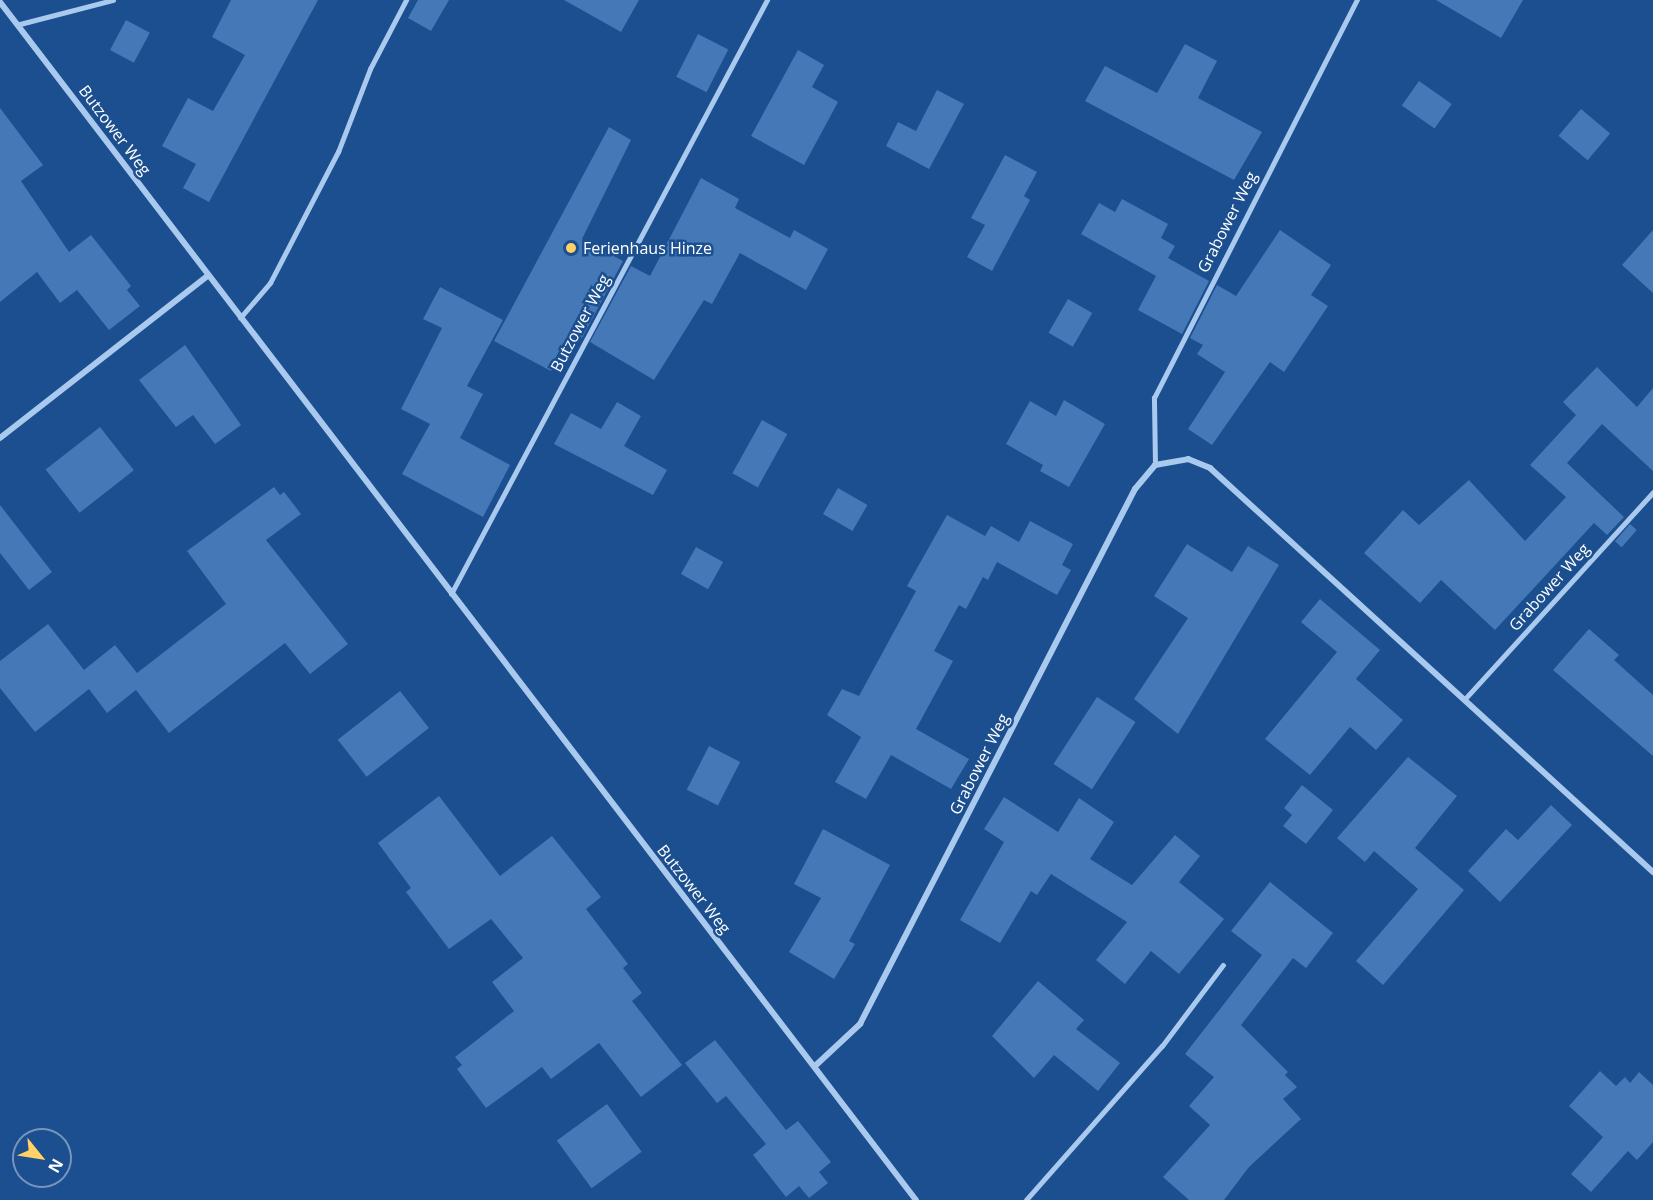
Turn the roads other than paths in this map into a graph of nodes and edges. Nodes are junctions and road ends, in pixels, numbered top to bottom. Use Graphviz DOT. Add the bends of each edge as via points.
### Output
graph roads {
  1 [pos="113,0"];
  2 [pos="406,0"];
  3 [pos="766,0"];
  4 [pos="1357,0"];
  5 [pos="0,2"];
  6 [pos="20,24"];
  7 [pos="207,276"];
  8 [pos="240,318"];
  9 [pos="0,438"];
  10 [pos="1155,465"];
  11 [pos="1653,492"];
  12 [pos="450,595"];
  13 [pos="1464,700"];
  14 [pos="1653,872"];
  15 [pos="1223,965"];
  16 [pos="815,1066"];
  17 [pos="916,1200"];
  18 [pos="1026,1200"];
  1 -- 6 [label="lane"];
  2 -- 8 [label="lane" via="370,69 338,152 270,283"];
  3 -- 12 [label="lane, Butzower Weg"];
  4 -- 10 [label="lane, Grabower Weg" via="1154,398"];
  5 -- 6 [label="street, Butzower Weg"];
  6 -- 7 [label="street, Butzower Weg"];
  7 -- 8 [label="street, Butzower Weg"];
  7 -- 9 [label="street"];
  8 -- 12 [label="street, Butzower Weg"];
  10 -- 13 [label="street" via="1188,459 1210,468"];
  10 -- 16 [label="street, Grabower Weg" via="1135,489 860,1024"];
  11 -- 13 [label="lane, Grabower Weg"];
  12 -- 16 [label="street, Butzower Weg"];
  13 -- 14 [label="street"];
  15 -- 18 [label="lane" via="1162,1046"];
  16 -- 17 [label="street, Butzower Weg"];
}
